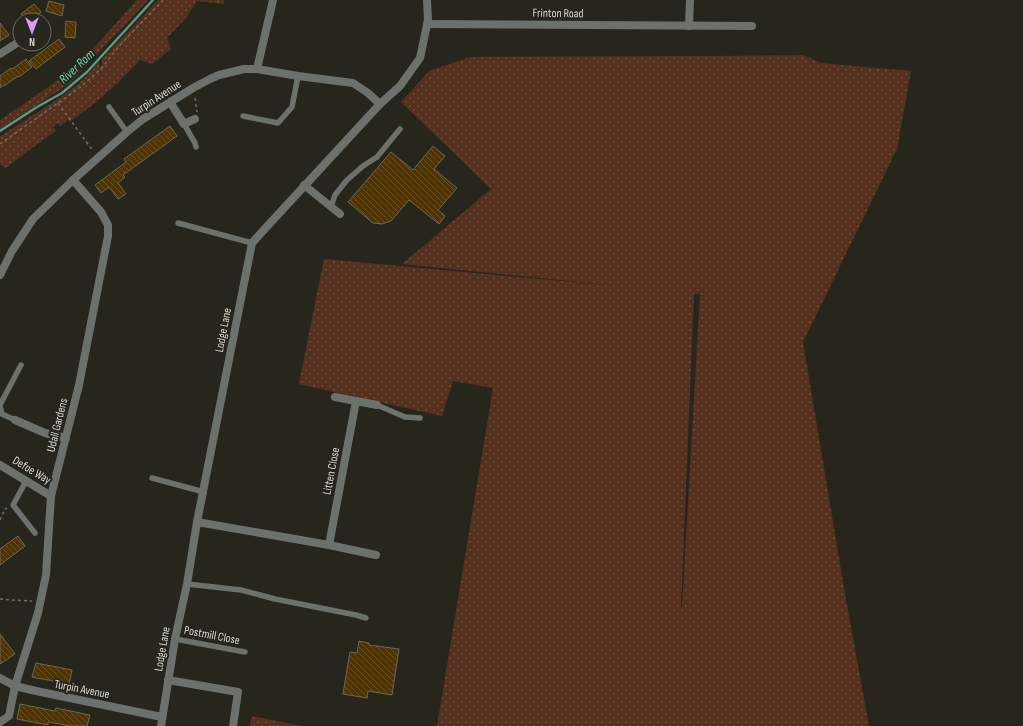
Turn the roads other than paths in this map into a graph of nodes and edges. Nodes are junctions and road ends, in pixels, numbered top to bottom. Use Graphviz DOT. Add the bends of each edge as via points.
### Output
graph roads {
  1 [pos="273,0"];
  2 [pos="427,0"];
  3 [pos="690,0"];
  4 [pos="427,24"];
  5 [pos="689,26"];
  6 [pos="752,26"];
  7 [pos="12,46"];
  8 [pos="0,54"];
  9 [pos="257,69"];
  10 [pos="298,76"];
  11 [pos="170,102"];
  12 [pos="380,104"];
  13 [pos="108,108"];
  14 [pos="243,116"];
  15 [pos="197,118"];
  16 [pos="184,124"];
  17 [pos="400,129"];
  18 [pos="127,132"];
  19 [pos="196,147"];
  20 [pos="73,180"];
  21 [pos="304,185"];
  22 [pos="331,207"];
  23 [pos="340,214"];
  24 [pos="178,223"];
  25 [pos="252,243"];
  26 [pos="0,274"];
  27 [pos="21,365"];
  28 [pos="335,397"];
  29 [pos="356,401"];
  30 [pos="377,406"];
  31 [pos="420,418"];
  32 [pos="15,420"];
  33 [pos="66,438"];
  34 [pos="0,465"];
  35 [pos="152,478"];
  36 [pos="26,481"];
  37 [pos="204,492"];
  38 [pos="51,496"];
  39 [pos="197,522"];
  40 [pos="35,533"];
  41 [pos="329,544"];
  42 [pos="376,555"];
  43 [pos="187,584"];
  44 [pos="366,618"];
  45 [pos="175,639"];
  46 [pos="245,652"];
  47 [pos="0,678"];
  48 [pos="168,680"];
  49 [pos="15,686"];
  50 [pos="162,717"];
  51 [pos="0,722"];
  52 [pos="161,726"];
  53 [pos="233,726"];
  1 -- 9 [label="street"];
  2 -- 4 [label="street, Lodge Lane"];
  3 -- 5 [label="street"];
  4 -- 5 [label="street, Frinton Road"];
  4 -- 12 [label="street, Lodge Lane" via="420,58 400,86"];
  5 -- 6 [label="street, Frinton Road"];
  7 -- 8 [label="street"];
  9 -- 10 [label="street, Turpin Avenue"];
  9 -- 11 [label="street, Turpin Avenue" via="244,69 219,75"];
  10 -- 12 [label="street, Turpin Avenue" via="353,82"];
  10 -- 14 [label="lane" via="292,107 278,123"];
  11 -- 16 [label="street"];
  11 -- 18 [label="street, Turpin Avenue"];
  12 -- 21 [label="street, Lodge Lane"];
  13 -- 18 [label="lane"];
  15 -- 16 [label="street"];
  16 -- 19 [label="lane"];
  17 -- 22 [label="lane" via="377,157 346,180 335,195"];
  18 -- 20 [label="street, Turpin Avenue"];
  20 -- 26 [label="street, Turpin Avenue" via="32,219"];
  20 -- 33 [label="street, Udall Gardens" via="101,212 108,225 108,236"];
  21 -- 22 [label="street"];
  21 -- 25 [label="street, Lodge Lane"];
  22 -- 23 [label="street"];
  24 -- 25 [label="lane"];
  25 -- 37 [label="street, Lodge Lane"];
  27 -- 32 [label="lane" via="0,405 2,414"];
  28 -- 29 [label="street"];
  29 -- 30 [label="street"];
  29 -- 41 [label="street, Litten Close"];
  30 -- 31 [label="lane" via="405,416"];
  32 -- 33 [label="street" via="45,433"];
  33 -- 38 [label="street, Udall Gardens"];
  34 -- 36 [label="street, Defoe Way"];
  35 -- 37 [label="lane"];
  36 -- 38 [label="street, Defoe Way"];
  36 -- 40 [label="lane" via="13,505"];
  37 -- 39 [label="street, Lodge Lane"];
  38 -- 49 [label="street, Udall Gardens" via="46,575 38,613"];
  39 -- 41 [label="street"];
  39 -- 43 [label="street, Lodge Lane"];
  41 -- 42 [label="street"];
  43 -- 44 [label="lane" via="241,590"];
  43 -- 45 [label="street, Lodge Lane"];
  45 -- 46 [label="lane, Postmill Close"];
  45 -- 48 [label="street, Lodge Lane"];
  47 -- 49 [label="street, Turpin Avenue"];
  48 -- 50 [label="street, Lodge Lane"];
  48 -- 53 [label="street" via="238,692"];
  49 -- 50 [label="street, Turpin Avenue"];
  49 -- 51 [label="street, Udall Gardens" via="9,716"];
  50 -- 52 [label="street, Lodge Lane"];
}
